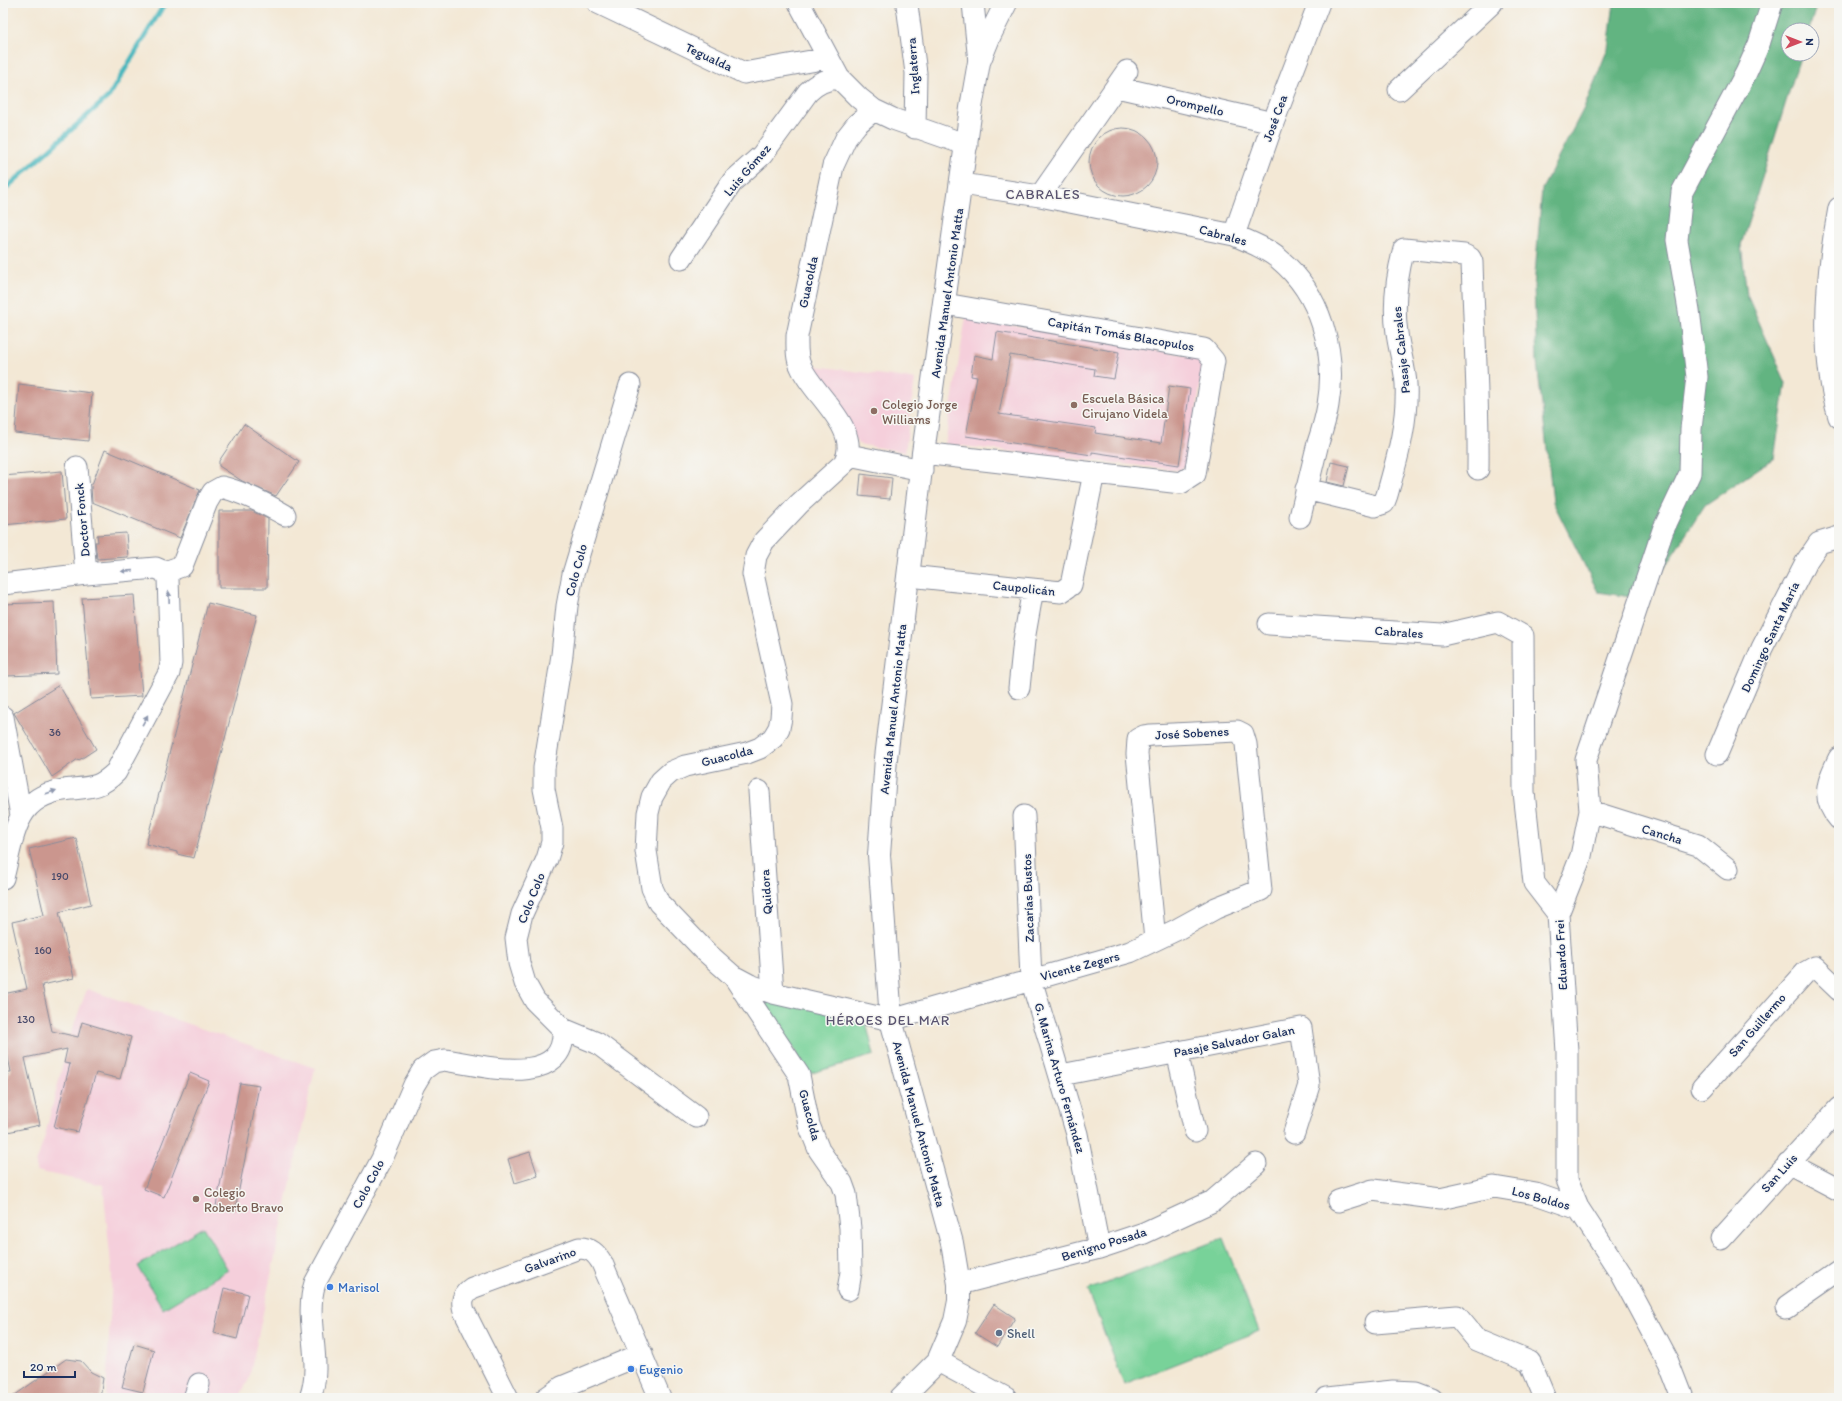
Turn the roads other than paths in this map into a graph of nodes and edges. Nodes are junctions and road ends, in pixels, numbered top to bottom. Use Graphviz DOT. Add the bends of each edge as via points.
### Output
graph roads {
  1 [pos="598,3"];
  2 [pos="799,3"];
  3 [pos="973,3"];
  4 [pos="1006,3"];
  5 [pos="1319,3"];
  6 [pos="1492,3"];
  7 [pos="1772,3"];
  8 [pos="908,5"];
  9 [pos="828,58"];
  10 [pos="979,62"];
  11 [pos="839,78"];
  12 [pos="1399,90"];
  13 [pos="874,110"];
  14 [pos="1272,123"];
  15 [pos="915,128"];
  16 [pos="968,145"];
  17 [pos="962,184"];
  18 [pos="1040,196"];
  19 [pos="1839,208"];
  20 [pos="1234,235"];
  21 [pos="681,258"];
  22 [pos="945,304"];
  23 [pos="630,385"];
  24 [pos="1839,417"];
  25 [pos="849,455"];
  26 [pos="923,462"];
  27 [pos="77,467"];
  28 [pos="1478,469"];
  29 [pos="1094,473"];
  30 [pos="1306,489"];
  31 [pos="285,515"];
  32 [pos="1300,517"];
  33 [pos="1839,537"];
  34 [pos="165,572"];
  35 [pos="86,574"];
  36 [pos="909,576"];
  37 [pos="3,584"];
  38 [pos="1032,589"];
  39 [pos="1269,624"];
  40 [pos="1523,636"];
  41 [pos="1019,688"];
  42 [pos="3,717"];
  43 [pos="1717,754"];
  44 [pos="1839,758"];
  45 [pos="760,791"];
  46 [pos="1590,812"];
  47 [pos="21,815"];
  48 [pos="1024,816"];
  49 [pos="1839,819"];
  50 [pos="1728,869"];
  51 [pos="3,878"];
  52 [pos="1261,890"];
  53 [pos="1558,914"];
  54 [pos="1155,940"];
  55 [pos="733,976"];
  56 [pos="1031,979"];
  57 [pos="1839,988"];
  58 [pos="773,993"];
  59 [pos="891,1020"];
  60 [pos="563,1029"];
  61 [pos="1177,1052"];
  62 [pos="1061,1075"];
  63 [pos="1702,1088"];
  64 [pos="1839,1108"];
  65 [pos="696,1118"];
  66 [pos="1195,1131"];
  67 [pos="1294,1133"];
  68 [pos="1788,1163"];
  69 [pos="1256,1164"];
  70 [pos="1839,1190"];
  71 [pos="1338,1201"];
  72 [pos="1579,1209"];
  73 [pos="1721,1239"];
  74 [pos="1099,1248"];
  75 [pos="1839,1271"];
  76 [pos="959,1284"];
  77 [pos="848,1290"];
  78 [pos="1786,1308"];
  79 [pos="1375,1323"];
  80 [pos="642,1354"];
  81 [pos="938,1361"];
  82 [pos="983,1392"];
  83 [pos="1424,1395"];
  84 [pos="310,1398"];
  85 [pos="508,1398"];
  86 [pos="546,1398"];
  87 [pos="660,1398"];
  88 [pos="901,1398"];
  89 [pos="1006,1398"];
  90 [pos="1327,1398"];
  91 [pos="1545,1398"];
  92 [pos="1682,1398"];
  1 -- 9 [label="street, Tegualda" via="744,73"];
  2 -- 9 [label="street"];
  3 -- 10 [label="street"];
  4 -- 10 [label="main road, Avenida Manuel Antonio Matta"];
  5 -- 14 [label="street, José Cea"];
  6 -- 12 [label="street"];
  7 -- 46 [label="street" via="1760,44 1682,192 1677,240 1697,377 1691,430 1690,473 1663,530 1586,760"];
  8 -- 15 [label="street, Inglaterra" via="916,73"];
  9 -- 11 [label="street"];
  10 -- 16 [label="main road, Avenida Manuel Antonio Matta"];
  11 -- 13 [label="street"];
  11 -- 21 [label="street, Luis Gómez" via="815,85 808,92 762,155 733,181"];
  13 -- 15 [label="street"];
  13 -- 25 [label="street, Guacolda" via="857,124 846,138 833,166 797,336 800,367 841,422 848,438"];
  14 -- 18 [label="street, Orompello" via="1122,79"];
  14 -- 20 [label="street, José Cea"];
  15 -- 16 [label="street"];
  16 -- 17 [label="main road, Avenida Manuel Antonio Matta"];
  17 -- 18 [label="street, Cabrales"];
  17 -- 22 [label="main road, Avenida Manuel Antonio Matta"];
  18 -- 20 [label="street, Cabrales"];
  19 -- 24 [label="street" via="1827,301 1829,381"];
  20 -- 30 [label="street, Cabrales" via="1260,246 1279,259 1302,282 1320,316 1328,344 1331,377 1328,406"];
  22 -- 26 [label="main road, Avenida Manuel Antonio Matta"];
  22 -- 29 [label="street, Capitán Tomás Blacopulos" via="1204,349 1214,361 1195,474 1181,483"];
  23 -- 60 [label="street, Colo Colo" via="573,574 544,768 544,789 552,828 552,842 522,914 516,938 525,983 536,1001"];
  25 -- 26 [label="street"];
  25 -- 55 [label="street, Guacolda" via="844,464 799,504 764,541 756,556 753,574 782,704 781,718 773,738 760,748 747,753 685,766 671,772 661,781 652,797 648,813 646,851 652,888 659,903"];
  26 -- 29 [label="street, Capitán Tomás Blacopulos"];
  26 -- 36 [label="main road, Avenida Manuel Antonio Matta"];
  27 -- 35 [label="street, Doctor Fonck"];
  28 -- 30 [label="street, Pasaje Cabrales" via="1479,412 1472,262 1464,255 1404,249 1397,281 1395,309 1396,332 1406,384 1406,412 1403,435 1384,503 1375,506"];
  29 -- 38 [label="street, Caupolicán" via="1072,585 1061,592"];
  30 -- 32 [label="street, Cabrales"];
  31 -- 34 [label="street" via="259,500 222,487 213,492 207,502 182,566"];
  33 -- 43 [label="street, Domingo Santa María" via="1819,543 1806,562 1762,648"];
  34 -- 35 [label="street, one-way" via="156,568"];
  47 -- 34 [label="street, one-way" via="29,804 43,794 57,790 94,787 106,782 116,772 169,673 171,663 168,579"];
  35 -- 37 [label="street"];
  36 -- 38 [label="street, Caupolicán"];
  36 -- 59 [label="main road, Avenida Manuel Antonio Matta" via="886,758 879,855"];
  38 -- 41 [label="street"];
  39 -- 40 [label="street, Cabrales" via="1442,635 1498,622"];
  40 -- 53 [label="street, Eduardo Frei" via="1524,792 1534,883"];
  42 -- 47 [label="street"];
  44 -- 49 [label="street" via="1830,776 1828,795 1830,809"];
  45 -- 58 [label="street, Quidora"];
  46 -- 50 [label="street, Cancha" via="1698,845"];
  46 -- 53 [label="street" via="1582,856"];
  47 -- 51 [label="street"];
  48 -- 56 [label="street, Zacarías Bustos"];
  52 -- 54 [label="street, Vicente Zegers" via="1216,908"];
  52 -- 54 [label="street, José Sobenes" via="1246,744 1242,734 1230,731 1144,736 1138,740 1136,754"];
  53 -- 72 [label="street, Eduardo Frei" via="1567,1052 1567,1180"];
  54 -- 56 [label="street, Vicente Zegers" via="1130,952"];
  55 -- 58 [label="street, Guacolda"];
  55 -- 77 [label="street, Guacolda" via="799,1075 809,1125 820,1150 842,1183 846,1194 850,1228 851,1272"];
  56 -- 59 [label="street, Vicente Zegers"];
  56 -- 62 [label="street, G. Marina Arturo Fernández"];
  57 -- 63 [label="street, San Guillermo" via="1815,967 1802,974"];
  58 -- 59 [label="street, Guacolda"];
  59 -- 76 [label="main road, Avenida Manuel Antonio Matta" via="952,1243"];
  60 -- 65 [label="street" via="597,1043"];
  60 -- 84 [label="street, Colo Colo" via="561,1047 554,1057 541,1067 521,1070 445,1060 434,1062 423,1070 382,1160 314,1283 310,1297 314,1362 313,1390"];
  61 -- 62 [label="street, Pasaje Salvador Galan"];
  61 -- 66 [label="street"];
  61 -- 67 [label="street, Pasaje Salvador Galan" via="1301,1028 1309,1085"];
  62 -- 74 [label="street, G. Marina Arturo Fernández" via="1077,1134"];
  64 -- 68 [label="street, San Luis"];
  68 -- 70 [label="street"];
  68 -- 73 [label="street, San Luis"];
  69 -- 74 [label="street, Benigno Posada" via="1212,1201 1144,1233"];
  71 -- 72 [label="street, Los Boldos" via="1373,1190 1440,1199 1494,1187 1536,1194"];
  72 -- 92 [label="street, Los Boldos" via="1620,1272 1668,1362"];
  74 -- 76 [label="street, Benigno Posada"];
  75 -- 78 [label="street"];
  76 -- 81 [label="main road, Avenida Manuel Antonio Matta" via="955,1321"];
  79 -- 91 [label="street" via="1457,1316 1477,1340 1530,1362"];
  80 -- 85 [label="street, Galvarino" via="597,1255 586,1248 579,1248 472,1288 463,1297 464,1311"];
  80 -- 86 [label="street" via="562,1387"];
  80 -- 87 [label="street, Galvarino"];
  81 -- 82 [label="street"];
  81 -- 88 [label="main road, Avenida Manuel Antonio Matta"];
  82 -- 89 [label="street"];
  83 -- 90 [label="street" via="1393,1391"];
}
